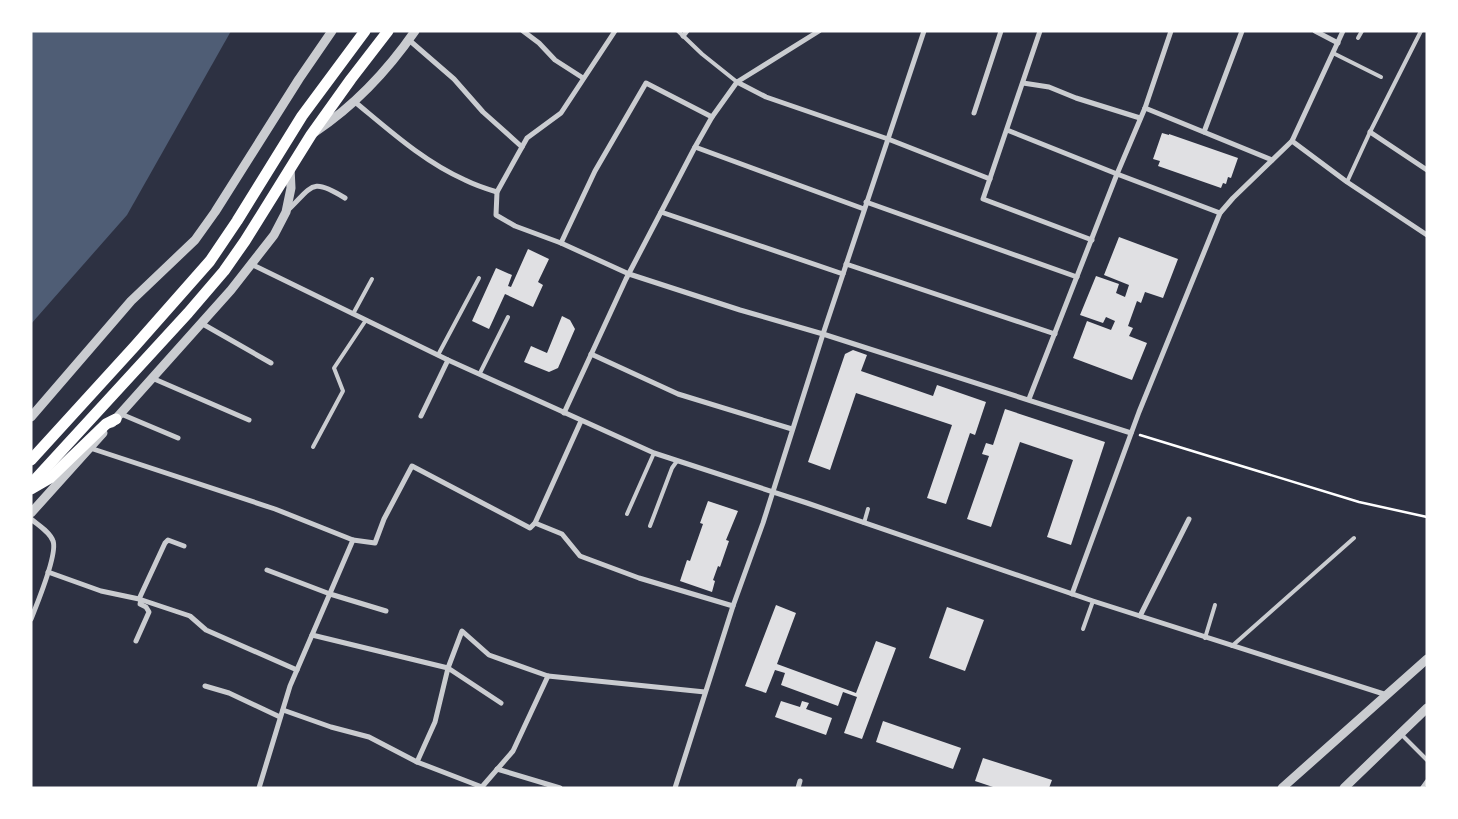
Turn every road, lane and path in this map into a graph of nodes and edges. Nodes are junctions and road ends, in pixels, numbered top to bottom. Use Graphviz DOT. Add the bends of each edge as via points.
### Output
graph roads {
  1 [pos="332,31"];
  2 [pos="365,31"];
  3 [pos="388,31"];
  4 [pos="415,31"];
  5 [pos="524,31"];
  6 [pos="615,31"];
  7 [pos="678,31"];
  8 [pos="688,31"];
  9 [pos="818,31"];
  10 [pos="924,31"];
  11 [pos="1001,31"];
  12 [pos="1040,31"];
  13 [pos="1171,31"];
  14 [pos="1242,31"];
  15 [pos="1315,31"];
  16 [pos="1343,31"];
  17 [pos="1362,31"];
  18 [pos="1421,31"];
  19 [pos="683,36"];
  20 [pos="1358,38"];
  21 [pos="409,40"];
  22 [pos="1338,43"];
  23 [pos="1333,53"];
  24 [pos="1381,77"];
  25 [pos="583,78"];
  26 [pos="738,82"];
  27 [pos="1022,83"];
  28 [pos="355,102"];
  29 [pos="1145,108"];
  30 [pos="974,112"];
  31 [pos="712,117"];
  32 [pos="1140,118"];
  33 [pos="1006,130"];
  34 [pos="1204,132"];
  35 [pos="1370,132"];
  36 [pos="311,135"];
  37 [pos="888,139"];
  38 [pos="1292,141"];
  39 [pos="522,147"];
  40 [pos="695,147"];
  41 [pos="1272,160"];
  42 [pos="290,167"];
  43 [pos="1427,170"];
  44 [pos="1117,174"];
  45 [pos="990,179"];
  46 [pos="1347,182"];
  47 [pos="498,192"];
  48 [pos="345,198"];
  49 [pos="866,202"];
  50 [pos="864,209"];
  51 [pos="286,212"];
  52 [pos="661,212"];
  53 [pos="1220,213"];
  54 [pos="1427,235"];
  55 [pos="1092,240"];
  56 [pos="561,243"];
  57 [pos="846,264"];
  58 [pos="253,265"];
  59 [pos="629,274"];
  60 [pos="843,274"];
  61 [pos="1077,277"];
  62 [pos="478,278"];
  63 [pos="372,279"];
  64 [pos="353,314"];
  65 [pos="508,317"];
  66 [pos="366,320"];
  67 [pos="202,323"];
  68 [pos="823,334"];
  69 [pos="1055,334"];
  70 [pos="592,354"];
  71 [pos="438,355"];
  72 [pos="448,360"];
  73 [pos="271,363"];
  74 [pos="480,374"];
  75 [pos="152,378"];
  76 [pos="1029,399"];
  77 [pos="564,414"];
  78 [pos="119,416"];
  79 [pos="421,416"];
  80 [pos="31,417"];
  81 [pos="249,420"];
  82 [pos="581,421"];
  83 [pos="792,429"];
  84 [pos="1131,432"];
  85 [pos="178,438"];
  86 [pos="314,446"];
  87 [pos="90,448"];
  88 [pos="654,453"];
  89 [pos="31,460"];
  90 [pos="677,461"];
  91 [pos="31,484"];
  92 [pos="31,489"];
  93 [pos="772,492"];
  94 [pos="868,509"];
  95 [pos="31,513"];
  96 [pos="628,514"];
  97 [pos="1427,517"];
  98 [pos="31,519"];
  99 [pos="1189,519"];
  100 [pos="535,523"];
  101 [pos="864,523"];
  102 [pos="650,526"];
  103 [pos="1354,538"];
  104 [pos="353,540"];
  105 [pos="184,546"];
  106 [pos="267,570"];
  107 [pos="48,572"];
  108 [pos="330,594"];
  109 [pos="1072,594"];
  110 [pos="140,599"];
  111 [pos="1093,601"];
  112 [pos="1215,605"];
  113 [pos="733,606"];
  114 [pos="386,611"];
  115 [pos="1140,616"];
  116 [pos="31,619"];
  117 [pos="1083,629"];
  118 [pos="312,634"];
  119 [pos="1205,638"];
  120 [pos="136,641"];
  121 [pos="1232,646"];
  122 [pos="1427,659"];
  123 [pos="448,668"];
  124 [pos="297,670"];
  125 [pos="548,676"];
  126 [pos="205,686"];
  127 [pos="705,692"];
  128 [pos="1387,695"];
  129 [pos="501,703"];
  130 [pos="1427,708"];
  131 [pos="283,710"];
  132 [pos="280,717"];
  133 [pos="1400,732"];
  134 [pos="1427,760"];
  135 [pos="417,762"];
  136 [pos="498,768"];
  137 [pos="800,781"];
  138 [pos="1427,781"];
  139 [pos="482,787"];
  140 [pos="259,788"];
  141 [pos="560,788"];
  142 [pos="675,788"];
  143 [pos="798,788"];
  144 [pos="1282,788"];
  145 [pos="1344,788"];
  146 [pos="1422,788"];
  1 -- 80 [label="street" via="195,240 131,301"];
  2 -- 89 [label="main road" via="302,116 210,261"];
  3 -- 36 [label="main road"];
  4 -- 21 [label="street"];
  5 -- 25 [label="street" via="554,60"];
  6 -- 25 [label="street"];
  7 -- 19 [label="lane"];
  8 -- 19 [label="street"];
  9 -- 26 [label="street"];
  10 -- 37 [label="street"];
  11 -- 30 [label="street"];
  12 -- 27 [label="street"];
  13 -- 29 [label="street"];
  14 -- 34 [label="street"];
  15 -- 22 [label="street"];
  16 -- 22 [label="street"];
  17 -- 20 [label="lane"];
  18 -- 35 [label="lane"];
  19 -- 26 [label="lane"];
  21 -- 28 [label="street"];
  21 -- 39 [label="street" via="454,79 482,112"];
  22 -- 23 [label="street"];
  23 -- 24 [label="lane"];
  23 -- 38 [label="street"];
  25 -- 39 [label="street" via="561,113 527,138"];
  26 -- 31 [label="street"];
  26 -- 37 [label="street" via="766,97"];
  27 -- 32 [label="street" via="1049,87"];
  27 -- 33 [label="street"];
  28 -- 36 [label="street"];
  28 -- 47 [label="street" via="425,157 464,180"];
  29 -- 32 [label="street"];
  29 -- 34 [label="street"];
  31 -- 40 [label="street"];
  31 -- 56 [label="street" via="646,83 595,171"];
  32 -- 44 [label="street"];
  33 -- 44 [label="street"];
  33 -- 45 [label="street"];
  34 -- 41 [label="street"];
  35 -- 43 [label="street"];
  35 -- 46 [label="lane"];
  36 -- 42 [label="main road"];
  37 -- 45 [label="street"];
  37 -- 49 [label="street"];
  38 -- 41 [label="street"];
  38 -- 46 [label="street"];
  39 -- 47 [label="street"];
  40 -- 50 [label="street"];
  40 -- 52 [label="street"];
  41 -- 53 [label="street"];
  42 -- 51 [label="street" via="291,188"];
  42 -- 91 [label="main road" via="224,271"];
  44 -- 53 [label="street"];
  44 -- 55 [label="street"];
  45 -- 55 [label="street" via="983,199"];
  46 -- 54 [label="street"];
  47 -- 56 [label="street" via="496,215 515,226"];
  48 -- 51 [label="street" via="315,185"];
  49 -- 50 [label="street"];
  49 -- 61 [label="street"];
  50 -- 57 [label="street"];
  51 -- 58 [label="street"];
  52 -- 59 [label="street"];
  52 -- 60 [label="street"];
  53 -- 84 [label="street"];
  55 -- 61 [label="street"];
  56 -- 59 [label="street"];
  57 -- 60 [label="street"];
  57 -- 69 [label="street"];
  58 -- 64 [label="street"];
  58 -- 67 [label="street"];
  59 -- 68 [label="street"];
  59 -- 70 [label="street"];
  60 -- 68 [label="street"];
  61 -- 69 [label="street"];
  62 -- 71 [label="lane"];
  63 -- 64 [label="lane"];
  64 -- 66 [label="street"];
  65 -- 74 [label="lane"];
  66 -- 71 [label="street"];
  66 -- 86 [label="lane" via="334,368 344,391"];
  67 -- 73 [label="street"];
  67 -- 75 [label="street"];
  68 -- 76 [label="street"];
  68 -- 83 [label="street"];
  69 -- 76 [label="street"];
  70 -- 77 [label="street"];
  70 -- 83 [label="street" via="678,394"];
  71 -- 72 [label="street"];
  72 -- 74 [label="street"];
  72 -- 79 [label="street"];
  74 -- 77 [label="street"];
  75 -- 78 [label="street"];
  75 -- 81 [label="street"];
  76 -- 84 [label="street"];
  77 -- 82 [label="street"];
  78 -- 85 [label="street"];
  78 -- 87 [label="street"];
  78 -- 92 [label="main road" via="106,424 50,478"];
  82 -- 88 [label="street"];
  82 -- 100 [label="street"];
  83 -- 93 [label="street"];
  84 -- 97 [label="path" via="1359,502"];
  84 -- 109 [label="street"];
  87 -- 95 [label="street"];
  87 -- 104 [label="street" via="274,508"];
  88 -- 90 [label="street"];
  88 -- 96 [label="lane"];
  90 -- 93 [label="street"];
  90 -- 102 [label="lane"];
  93 -- 101 [label="street"];
  93 -- 113 [label="street"];
  94 -- 101 [label="lane"];
  98 -- 107 [label="street" via="54,545"];
  99 -- 115 [label="street"];
  100 -- 104 [label="street" via="530,528 412,466 375,543"];
  100 -- 113 [label="street" via="562,534 580,556"];
  101 -- 109 [label="street"];
  103 -- 121 [label="lane"];
  104 -- 108 [label="street"];
  105 -- 110 [label="street" via="168,540 165,543"];
  106 -- 108 [label="street"];
  107 -- 110 [label="street" via="101,591"];
  107 -- 116 [label="street"];
  108 -- 114 [label="street"];
  108 -- 118 [label="street"];
  109 -- 111 [label="street"];
  110 -- 120 [label="street" via="140,604 149,612"];
  110 -- 124 [label="street" via="190,616 206,630"];
  111 -- 115 [label="street"];
  111 -- 117 [label="lane"];
  112 -- 119 [label="lane"];
  113 -- 127 [label="street"];
  115 -- 119 [label="street"];
  118 -- 123 [label="street"];
  118 -- 124 [label="street"];
  119 -- 121 [label="street"];
  121 -- 128 [label="street"];
  122 -- 128 [label="street"];
  123 -- 125 [label="street" via="462,631 489,655"];
  123 -- 129 [label="street"];
  123 -- 135 [label="street" via="435,722"];
  124 -- 131 [label="street"];
  125 -- 127 [label="street"];
  125 -- 136 [label="street" via="513,751"];
  126 -- 132 [label="street" via="229,693"];
  127 -- 142 [label="street"];
  128 -- 144 [label="street"];
  130 -- 133 [label="street"];
  131 -- 132 [label="street"];
  131 -- 135 [label="street" via="331,728 369,736"];
  132 -- 140 [label="street"];
  133 -- 134 [label="lane"];
  133 -- 145 [label="street"];
  135 -- 139 [label="street"];
  136 -- 139 [label="street"];
  136 -- 141 [label="street"];
  137 -- 143 [label="street"];
  138 -- 146 [label="lane"];
}
